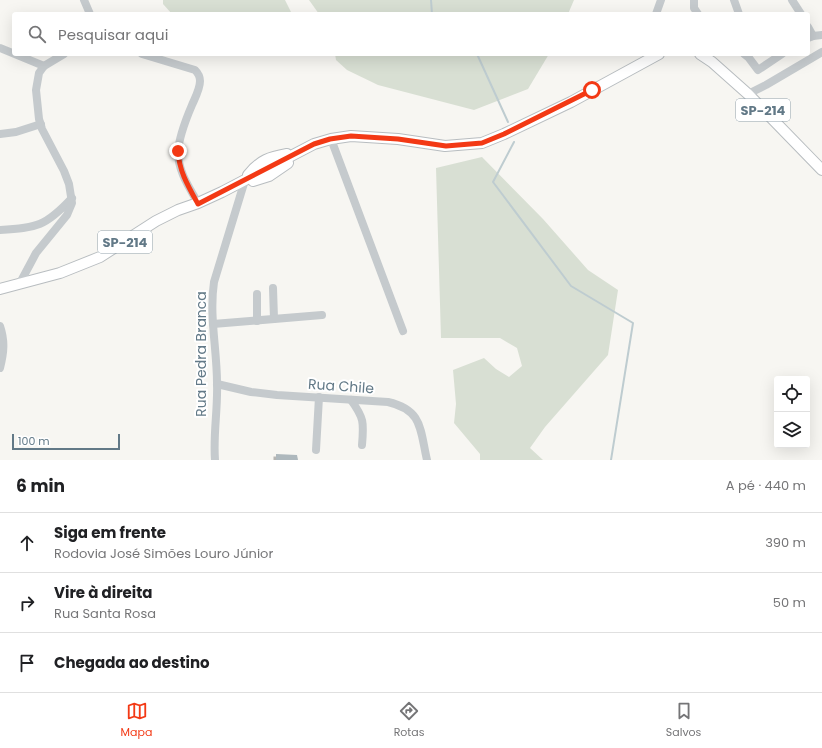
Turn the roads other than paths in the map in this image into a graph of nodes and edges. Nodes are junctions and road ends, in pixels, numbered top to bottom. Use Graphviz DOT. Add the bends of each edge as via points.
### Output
graph roads {
  1 [pos="84,0"];
  2 [pos="661,0"];
  3 [pos="694,0"];
  4 [pos="734,0"];
  5 [pos="792,0"];
  6 [pos="89,12"];
  7 [pos="657,12"];
  8 [pos="697,12"];
  9 [pos="738,12"];
  10 [pos="799,12"];
  11 [pos="0,48"];
  12 [pos="822,52"];
  13 [pos="12,53"];
  14 [pos="20,56"];
  15 [pos="61,56"];
  16 [pos="149,56"];
  17 [pos="703,56"];
  18 [pos="748,56"];
  19 [pos="779,56"];
  20 [pos="646,57"];
  21 [pos="44,66"];
  22 [pos="748,94"];
  23 [pos="41,124"];
  24 [pos="0,134"];
  25 [pos="330,139"];
  26 [pos="302,150"];
  27 [pos="822,170"];
  28 [pos="245,180"];
  29 [pos="72,198"];
  30 [pos="198,204"];
  31 [pos="0,230"];
  32 [pos="20,283"];
  33 [pos="273,288"];
  34 [pos="0,289"];
  35 [pos="257,294"];
  36 [pos="322,315"];
  37 [pos="274,319"];
  38 [pos="257,321"];
  39 [pos="213,324"];
  40 [pos="0,326"];
  41 [pos="403,331"];
  42 [pos="0,368"];
  43 [pos="217,384"];
  44 [pos="319,397"];
  45 [pos="351,400"];
  46 [pos="362,445"];
  47 [pos="316,450"];
  48 [pos="215,460"];
  49 [pos="427,460"];
  1 -- 6 [label="street"];
  2 -- 7 [label="street"];
  3 -- 8 [label="street"];
  4 -- 9 [label="street"];
  5 -- 10 [label="street"];
  11 -- 13 [label="street"];
  12 -- 22 [label="street"];
  14 -- 21 [label="street"];
  15 -- 21 [label="street"];
  16 -- 30 [label="street" via="195,70 198,74 200,82 178,151 182,173"];
  17 -- 22 [label="main road, SP-214"];
  18 -- 19 [label="street" via="758,70"];
  20 -- 25 [label="main road" via="571,102 482,143 446,146 369,137 344,136"];
  21 -- 23 [label="street" via="38,74 36,85"];
  22 -- 27 [label="main road, SP-214"];
  23 -- 24 [label="street"];
  23 -- 29 [label="street" via="64,171"];
  25 -- 26 [label="main road"];
  25 -- 41 [label="street"];
  26 -- 28 [label="main road" via="284,167 269,176"];
  26 -- 28 [label="main road" via="273,156 254,168"];
  28 -- 30 [label="main road, SP-214"];
  28 -- 39 [label="street, Rua Pedra Branca" via="214,282"];
  29 -- 31 [label="street" via="43,224 22,229"];
  29 -- 32 [label="street" via="67,215 36,253"];
  30 -- 32 [label="main road, SP-214" via="156,221 100,257"];
  32 -- 34 [label="main road, SP-214"];
  33 -- 37 [label="street"];
  35 -- 38 [label="street"];
  36 -- 37 [label="street"];
  37 -- 38 [label="street"];
  38 -- 39 [label="street"];
  39 -- 43 [label="street, Rua Pedra Branca"];
  40 -- 42 [label="street" via="4,339"];
  43 -- 44 [label="street, Rua Chile" via="251,392"];
  43 -- 48 [label="street, Rua Pedra Branca"];
  44 -- 45 [label="street, Rua Chile"];
  44 -- 47 [label="street"];
  45 -- 46 [label="street" via="361,414 364,428"];
  45 -- 49 [label="street, Rua Chile" via="388,402 409,410 419,424"];
}
